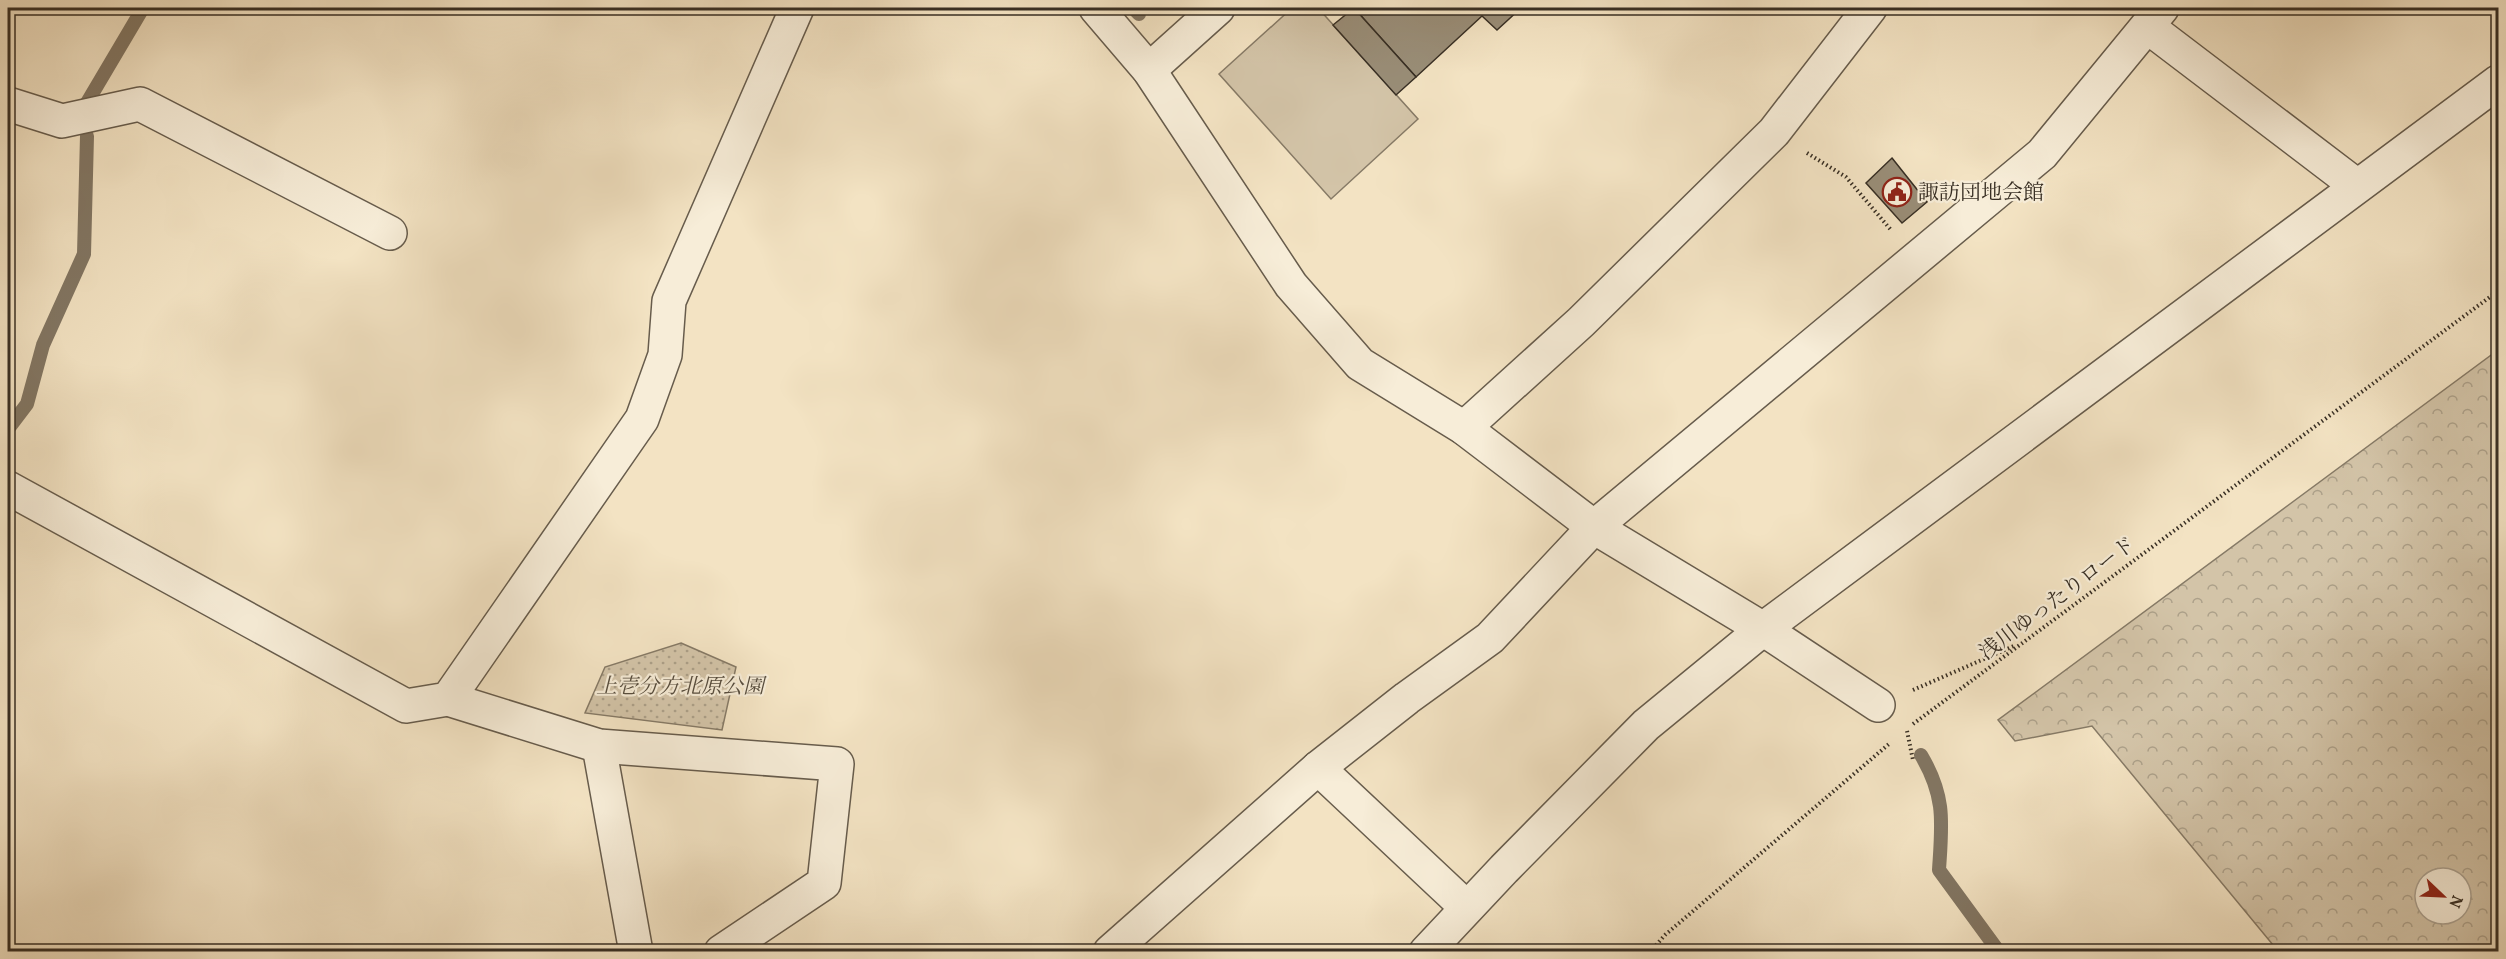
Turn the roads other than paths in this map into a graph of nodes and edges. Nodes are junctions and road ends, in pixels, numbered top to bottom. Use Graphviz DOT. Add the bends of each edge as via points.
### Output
graph roads {
  1 [pos="797,8"];
  2 [pos="1096,8"];
  3 [pos="1218,8"];
  4 [pos="1870,8"];
  5 [pos="2155,17"];
  6 [pos="1149,70"];
  7 [pos="2499,82"];
  8 [pos="8,104"];
  9 [pos="2357,186"];
  10 [pos="390,233"];
  11 [pos="1464,428"];
  12 [pos="8,488"];
  13 [pos="1594,527"];
  14 [pos="1763,629"];
  15 [pos="448,699"];
  16 [pos="1878,705"];
  17 [pos="599,746"];
  18 [pos="1318,768"];
  19 [pos="1466,907"];
  20 [pos="636,951"];
  21 [pos="721,951"];
  22 [pos="1110,951"];
  23 [pos="1426,951"];
  1 -- 15 [label="street" via="669,301 665,355 642,419"];
  2 -- 6 [label="street"];
  3 -- 6 [label="street"];
  4 -- 11 [label="street" via="1774,132 1581,322"];
  5 -- 9 [label="street"];
  5 -- 13 [label="street" via="2042,154"];
  6 -- 11 [label="street" via="1291,285 1360,364"];
  7 -- 9 [label="street"];
  8 -- 10 [label="street" via="62,121 140,104"];
  9 -- 14 [label="street"];
  11 -- 13 [label="street"];
  12 -- 15 [label="street" via="406,706"];
  13 -- 14 [label="street"];
  13 -- 18 [label="street" via="1490,638"];
  14 -- 16 [label="street"];
  14 -- 19 [label="street" via="1646,725"];
  15 -- 17 [label="street"];
  17 -- 20 [label="street"];
  17 -- 21 [label="street" via="837,764 824,883"];
  18 -- 19 [label="street"];
  18 -- 22 [label="street"];
  19 -- 23 [label="street"];
}
